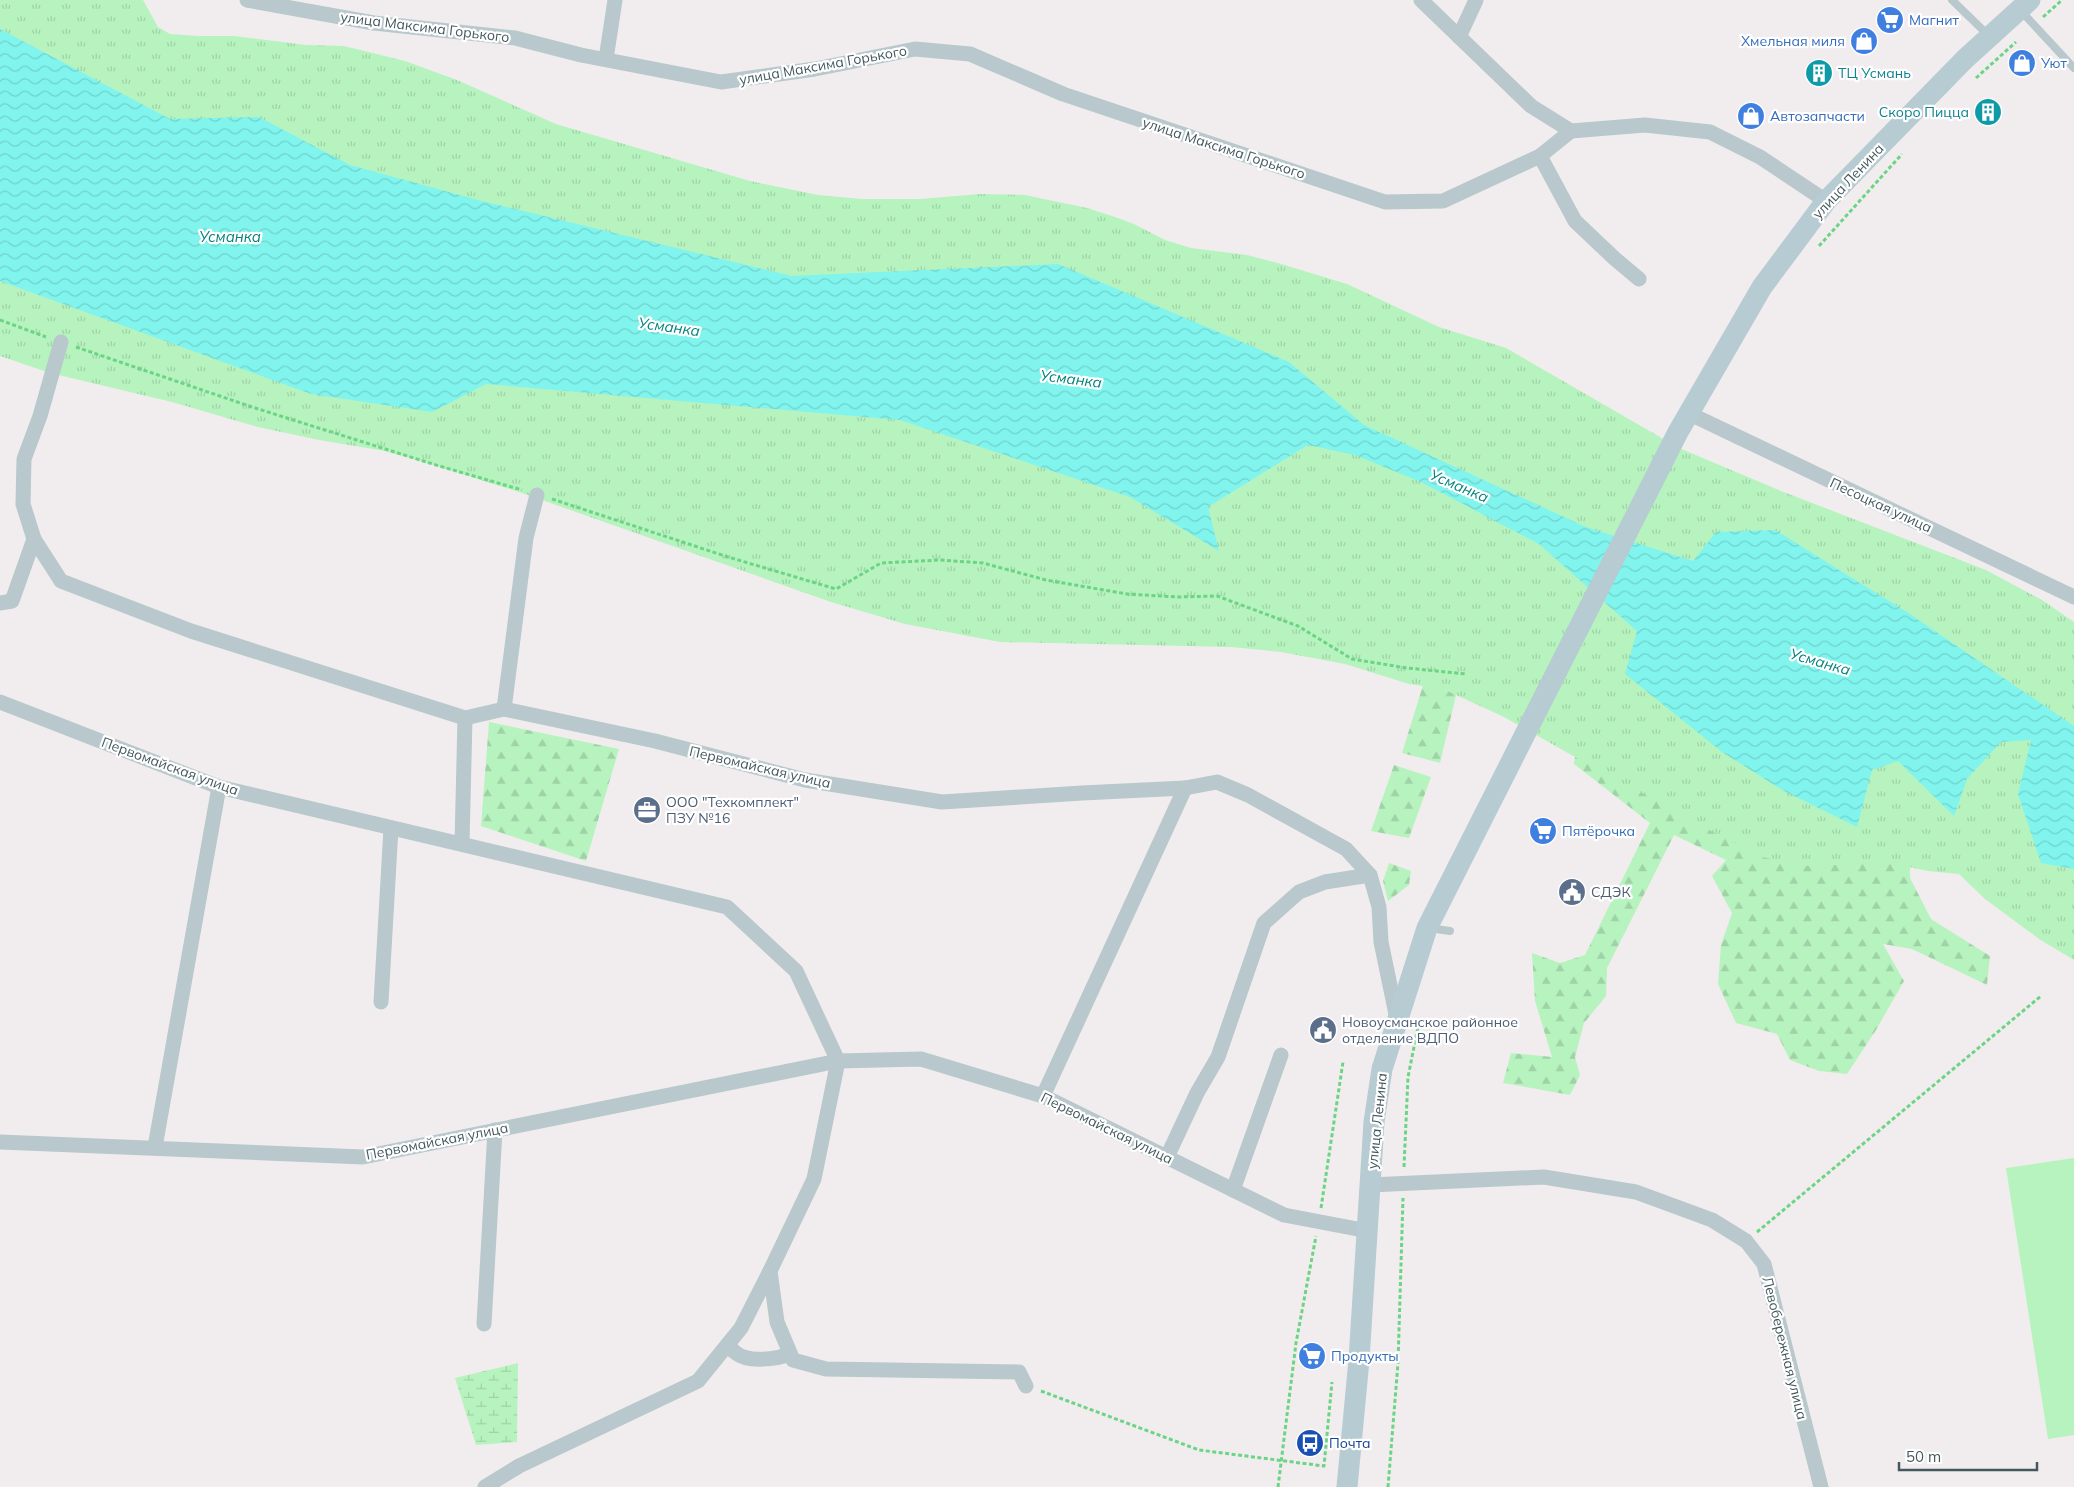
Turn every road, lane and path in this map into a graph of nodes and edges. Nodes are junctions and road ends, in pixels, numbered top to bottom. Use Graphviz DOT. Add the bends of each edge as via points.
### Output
graph roads {
  1 [pos="247,0"];
  2 [pos="615,0"];
  3 [pos="1421,0"];
  4 [pos="1476,0"];
  5 [pos="1952,0"];
  6 [pos="2062,0"];
  7 [pos="2025,5"];
  8 [pos="2033,26"];
  9 [pos="1459,37"];
  10 [pos="1990,37"];
  11 [pos="606,59"];
  12 [pos="2074,68"];
  13 [pos="1970,83"];
  14 [pos="1571,132"];
  15 [pos="1905,151"];
  16 [pos="1540,156"];
  17 [pos="1826,201"];
  18 [pos="1818,247"];
  19 [pos="1639,279"];
  20 [pos="0,320"];
  21 [pos="61,342"];
  22 [pos="1688,413"];
  23 [pos="538,494"];
  24 [pos="34,538"];
  25 [pos="2071,595"];
  26 [pos="0,603"];
  27 [pos="1466,674"];
  28 [pos="0,702"];
  29 [pos="504,709"];
  30 [pos="465,718"];
  31 [pos="219,787"];
  32 [pos="1185,788"];
  33 [pos="391,828"];
  34 [pos="462,844"];
  35 [pos="1370,875"];
  36 [pos="1426,928"];
  37 [pos="1450,931"];
  38 [pos="2041,996"];
  39 [pos="381,1002"];
  40 [pos="1397,1019"];
  41 [pos="1282,1054"];
  42 [pos="838,1061"];
  43 [pos="1343,1062"];
  44 [pos="1043,1096"];
  45 [pos="495,1130"];
  46 [pos="0,1142"];
  47 [pos="155,1147"];
  48 [pos="1167,1157"];
  49 [pos="1370,1185"];
  50 [pos="1233,1190"];
  51 [pos="1319,1220"];
  52 [pos="1368,1231"];
  53 [pos="1746,1241"];
  54 [pos="770,1271"];
  55 [pos="484,1324"];
  56 [pos="728,1344"];
  57 [pos="790,1354"];
  58 [pos="1332,1382"];
  59 [pos="1026,1386"];
  60 [pos="1395,1390"];
  61 [pos="1280,1460"];
  62 [pos="485,1487"];
  63 [pos="1278,1487"];
  64 [pos="1347,1487"];
  65 [pos="1388,1487"];
  66 [pos="1821,1487"];
  1 -- 11 [label="street, улица Максима Горького" via="374,23 514,38"];
  2 -- 11 [label="street"];
  3 -- 9 [label="street"];
  4 -- 9 [label="street"];
  5 -- 10 [label="lane"];
  6 -- 8 [label="path"];
  7 -- 8 [label="lane"];
  7 -- 10 [label="main road, улица Ленина"];
  8 -- 12 [label="lane"];
  8 -- 13 [label="path"];
  9 -- 14 [label="street" via="1531,106"];
  10 -- 17 [label="main road, улица Ленина"];
  11 -- 16 [label="street, улица Максима Горького" via="722,82 815,70 915,49 970,54 1063,94 1385,202 1443,202"];
  14 -- 16 [label="street, улица Максима Горького"];
  14 -- 17 [label="street" via="1645,125 1710,132 1760,157"];
  15 -- 18 [label="path"];
  16 -- 19 [label="street" via="1575,221"];
  17 -- 22 [label="main road, улица Ленина" via="1762,287"];
  20 -- 21 [label="path"];
  21 -- 23 [label="path" via="252,407"];
  21 -- 24 [label="street" via="24,459 23,504"];
  22 -- 25 [label="street, Песоцкая улица"];
  22 -- 36 [label="main road, улица Ленина"];
  23 -- 27 [label="path" via="836,589 881,563 940,560 983,563 1046,580 1127,594 1217,596 1298,626 1352,659"];
  23 -- 29 [label="street" via="526,538"];
  24 -- 26 [label="street" via="12,601"];
  24 -- 30 [label="street" via="61,581 192,631"];
  28 -- 31 [label="street, Первомайская улица"];
  29 -- 30 [label="street, Первомайская улица"];
  29 -- 32 [label="street, Первомайская улица" via="655,742 805,780 942,802"];
  30 -- 34 [label="street"];
  31 -- 33 [label="street, Первомайская улица"];
  31 -- 47 [label="street"];
  32 -- 35 [label="street, Первомайская улица" via="1217,782 1248,795 1346,849"];
  32 -- 44 [label="street"];
  33 -- 34 [label="street, Первомайская улица"];
  33 -- 39 [label="street"];
  34 -- 42 [label="street, Первомайская улица" via="727,907 796,971"];
  35 -- 40 [label="street" via="1380,907 1381,942"];
  35 -- 48 [label="street" via="1325,882 1299,892 1264,923 1218,1057"];
  36 -- 37 [label="lane"];
  36 -- 40 [label="main road, улица Ленина"];
  38 -- 53 [label="path"];
  40 -- 49 [label="main road, улица Ленина" via="1382,1069 1374,1122"];
  41 -- 50 [label="street"];
  42 -- 44 [label="street, Первомайская улица" via="921,1059"];
  42 -- 45 [label="street, Первомайская улица"];
  42 -- 54 [label="street" via="814,1179"];
  43 -- 51 [label="path"];
  44 -- 48 [label="street, Первомайская улица"];
  45 -- 47 [label="street, Первомайская улица" via="362,1156"];
  45 -- 55 [label="street"];
  46 -- 47 [label="street, Первомайская улица"];
  48 -- 50 [label="street, Первомайская улица"];
  49 -- 52 [label="main road, улица Ленина"];
  49 -- 53 [label="street, Левобережная улица" via="1544,1177 1636,1192 1712,1220"];
  50 -- 51 [label="street, Первомайская улица" via="1284,1215"];
  51 -- 52 [label="street, Первомайская улица"];
  51 -- 61 [label="path" via="1296,1343"];
  52 -- 64 [label="main road, улица Ленина"];
  53 -- 66 [label="street, Левобережная улица" via="1764,1264"];
  54 -- 56 [label="street" via="741,1328"];
  54 -- 57 [label="street" via="777,1322"];
  56 -- 57 [label="street" via="737,1354 756,1359 780,1358"];
  56 -- 62 [label="street" via="698,1381 519,1466"];
  57 -- 59 [label="street" via="793,1360 826,1369 1019,1372"];
  58 -- 61 [label="path" via="1324,1466"];
  59 -- 61 [label="path" via="1199,1450"];
  60 -- 65 [label="path"];
  61 -- 63 [label="path"];
}
